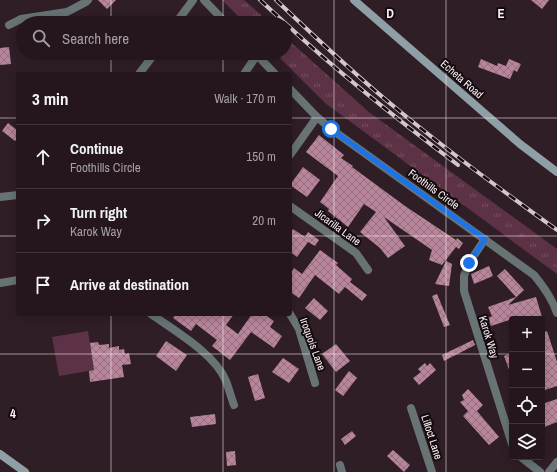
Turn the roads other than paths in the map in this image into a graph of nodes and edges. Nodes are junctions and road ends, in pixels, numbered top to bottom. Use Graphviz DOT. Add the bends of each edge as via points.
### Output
graph roads {
  1 [pos="88,0"];
  2 [pos="193,0"];
  3 [pos="204,0"];
  4 [pos="354,0"];
  5 [pos="36,16"];
  6 [pos="181,16"];
  7 [pos="219,16"];
  8 [pos="16,21"];
  9 [pos="9,25"];
  10 [pos="149,60"];
  11 [pos="252,60"];
  12 [pos="262,60"];
  13 [pos="140,72"];
  14 [pos="245,72"];
  15 [pos="273,72"];
  16 [pos="292,91"];
  17 [pos="318,118"];
  18 [pos="292,152"];
  19 [pos="557,172"];
  20 [pos="16,195"];
  21 [pos="0,197"];
  22 [pos="292,207"];
  23 [pos="485,239"];
  24 [pos="368,270"];
  25 [pos="16,280"];
  26 [pos="0,283"];
  27 [pos="557,313"];
  28 [pos="154,316"];
  29 [pos="291,316"];
  30 [pos="315,383"];
  31 [pos="234,405"];
  32 [pos="411,408"];
  33 [pos="509,434"];
  34 [pos="0,454"];
  35 [pos="525,460"];
  36 [pos="557,462"];
  37 [pos="26,472"];
  38 [pos="432,472"];
  39 [pos="540,472"];
  40 [pos="549,472"];
  1 -- 5 [label="street" via="67,12"];
  2 -- 6 [label="street"];
  3 -- 7 [label="street"];
  4 -- 19 [label="street, Echeta Road" via="520,144"];
  8 -- 9 [label="street"];
  10 -- 13 [label="street"];
  11 -- 14 [label="street"];
  12 -- 15 [label="street"];
  16 -- 17 [label="street, Foothills Circle"];
  17 -- 18 [label="street"];
  17 -- 23 [label="street, Foothills Circle"];
  20 -- 21 [label="street"];
  22 -- 24 [label="street, Jicarilla Lane" via="356,253"];
  23 -- 27 [label="street, Foothills Circle" via="534,275 554,302"];
  23 -- 33 [label="street, Karok Way" via="469,263 464,276 464,291"];
  25 -- 26 [label="street"];
  28 -- 31 [label="street" via="217,365 226,380"];
  29 -- 30 [label="street, Iroquois Lane" via="299,330"];
  32 -- 38 [label="street, Lilloct Lane"];
  34 -- 37 [label="street"];
  35 -- 39 [label="street"];
  36 -- 40 [label="street"];
}
